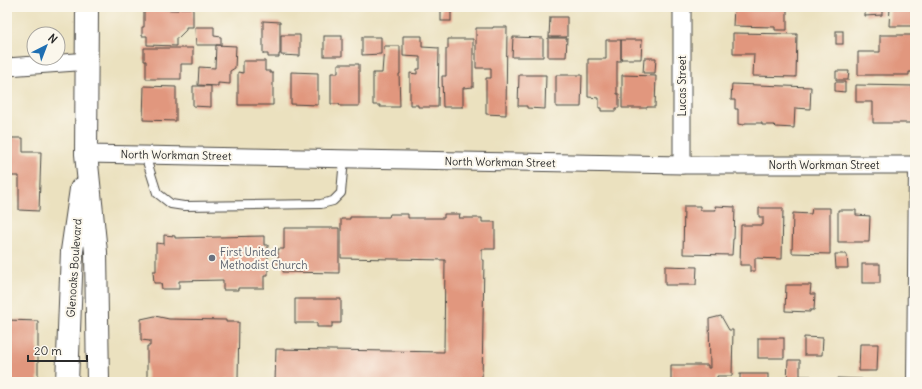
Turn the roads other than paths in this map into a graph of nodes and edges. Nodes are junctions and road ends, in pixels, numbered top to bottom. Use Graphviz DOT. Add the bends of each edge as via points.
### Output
graph roads {
  1 [pos="88,7"];
  2 [pos="682,7"];
  3 [pos="87,60"];
  4 [pos="7,68"];
  5 [pos="86,154"];
  6 [pos="145,155"];
  7 [pos="344,159"];
  8 [pos="682,165"];
  9 [pos="914,165"];
  10 [pos="914,201"];
  11 [pos="67,382"];
  12 [pos="98,382"];
  13 [pos="911,382"];
  1 -- 3 [label="main road, Glenoaks Boulevard"];
  2 -- 8 [label="street, Lucas Street"];
  3 -- 4 [label="street"];
  3 -- 5 [label="main road, Glenoaks Boulevard"];
  5 -- 6 [label="street, North Workman Street"];
  5 -- 11 [label="main road, Glenoaks Boulevard" via="72,251"];
  5 -- 12 [label="main road, Glenoaks Boulevard" via="96,252"];
  6 -- 7 [label="street, North Workman Street"];
  6 -- 7 [label="lane" via="157,193 170,204 184,206 333,202 341,193"];
  7 -- 8 [label="street, North Workman Street"];
  8 -- 9 [label="street, North Workman Street"];
  9 -- 10 [label="lane"];
  10 -- 13 [label="lane"];
}
